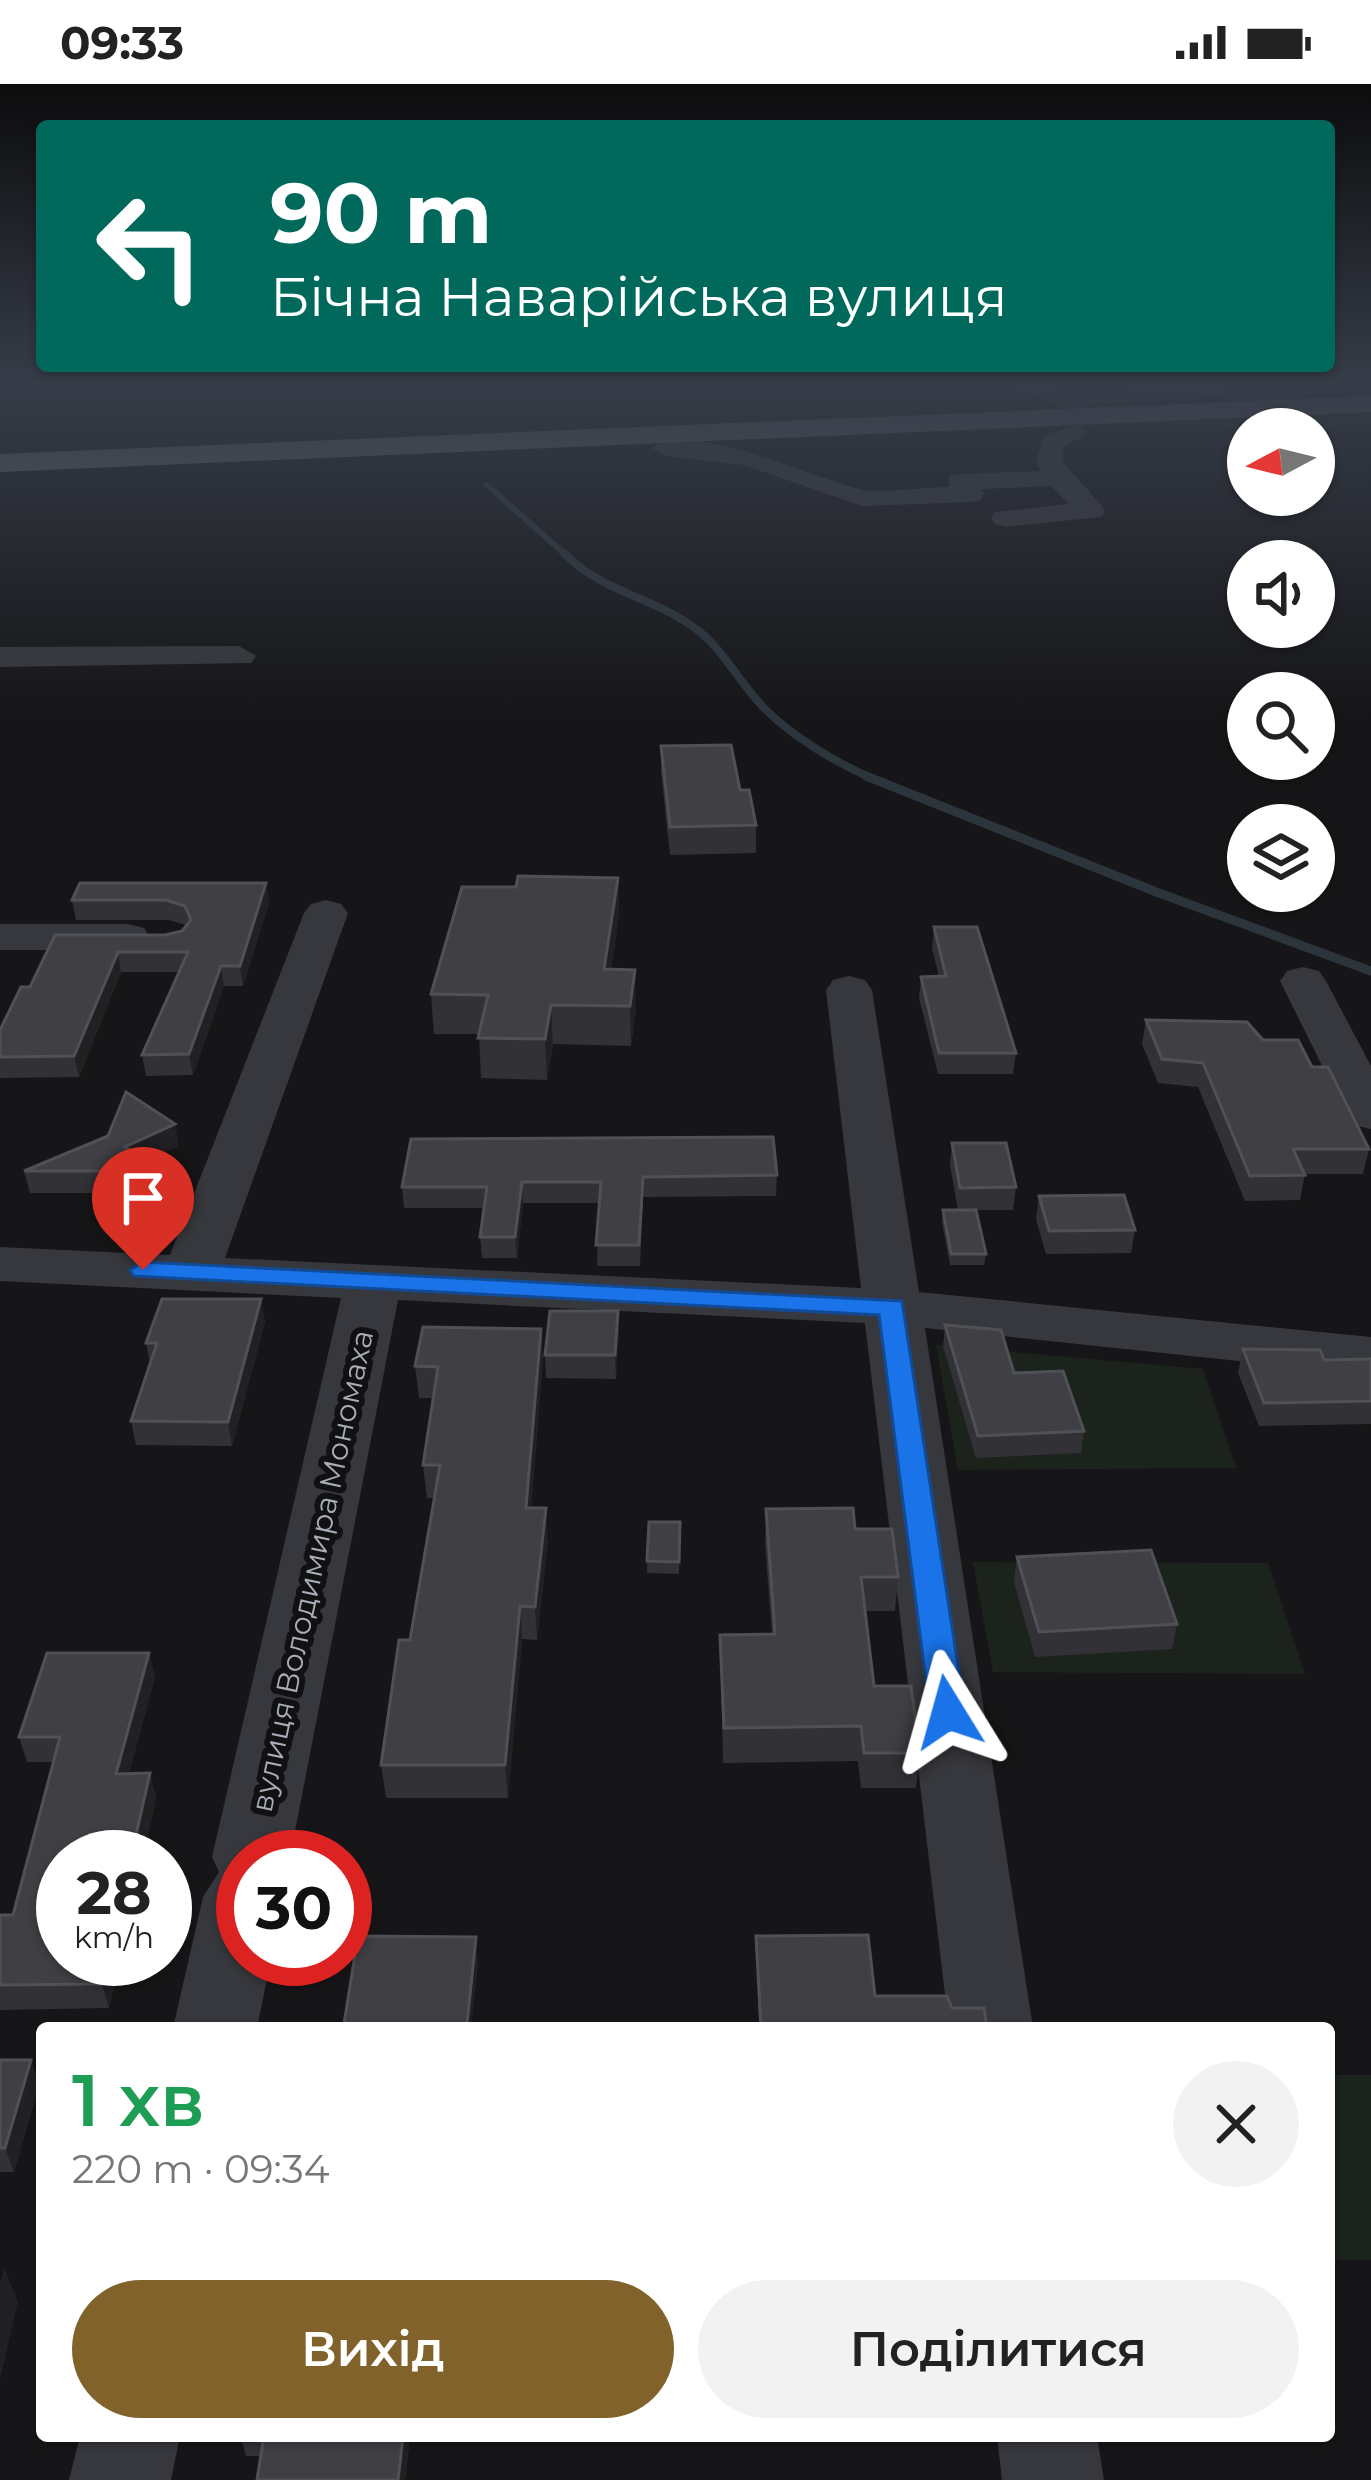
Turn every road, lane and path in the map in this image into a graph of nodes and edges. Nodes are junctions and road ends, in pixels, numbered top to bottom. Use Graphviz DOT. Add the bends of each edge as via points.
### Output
graph roads {
  1 [pos="847,493"];
  2 [pos="915,493"];
  3 [pos="968,493"];
  4 [pos="1073,493"];
  5 [pos="862,498"];
  6 [pos="991,518"];
  7 [pos="239,656"];
  8 [pos="0,657"];
  9 [pos="326,913"];
  10 [pos="3,918"];
  11 [pos="168,937"];
  12 [pos="1303,981"];
  13 [pos="849,990"];
  14 [pos="1371,1114"];
  15 [pos="0,1264"];
  16 [pos="191,1273"];
  17 [pos="372,1285"];
  18 [pos="892,1307"];
  19 [pos="1371,1356"];
  20 [pos="257,1830"];
  21 [pos="224,1986"];
  22 [pos="216,2022"];
  23 [pos="990,2022"];
  24 [pos="129,2442"];
  25 [pos="1048,2442"];
  26 [pos="120,2480"];
  27 [pos="1053,2480"];
  1 -- 5 [label="street"];
  2 -- 5 [label="street"];
  3 -- 6 [label="street"];
  4 -- 6 [label="street" via="1091,511"];
  5 -- 6 [label="street" via="922,520"];
  7 -- 8 [label="street"];
  9 -- 16 [label="street"];
  10 -- 11 [label="street"];
  12 -- 14 [label="street"];
  13 -- 18 [label="street"];
  15 -- 16 [label="street"];
  16 -- 17 [label="street"];
  17 -- 18 [label="street"];
  17 -- 20 [label="street, вулиця Володимира Мономаха"];
  18 -- 19 [label="street"];
  18 -- 23 [label="street"];
  21 -- 22 [label="street"];
  24 -- 26 [label="street"];
  25 -- 27 [label="street"];
}
